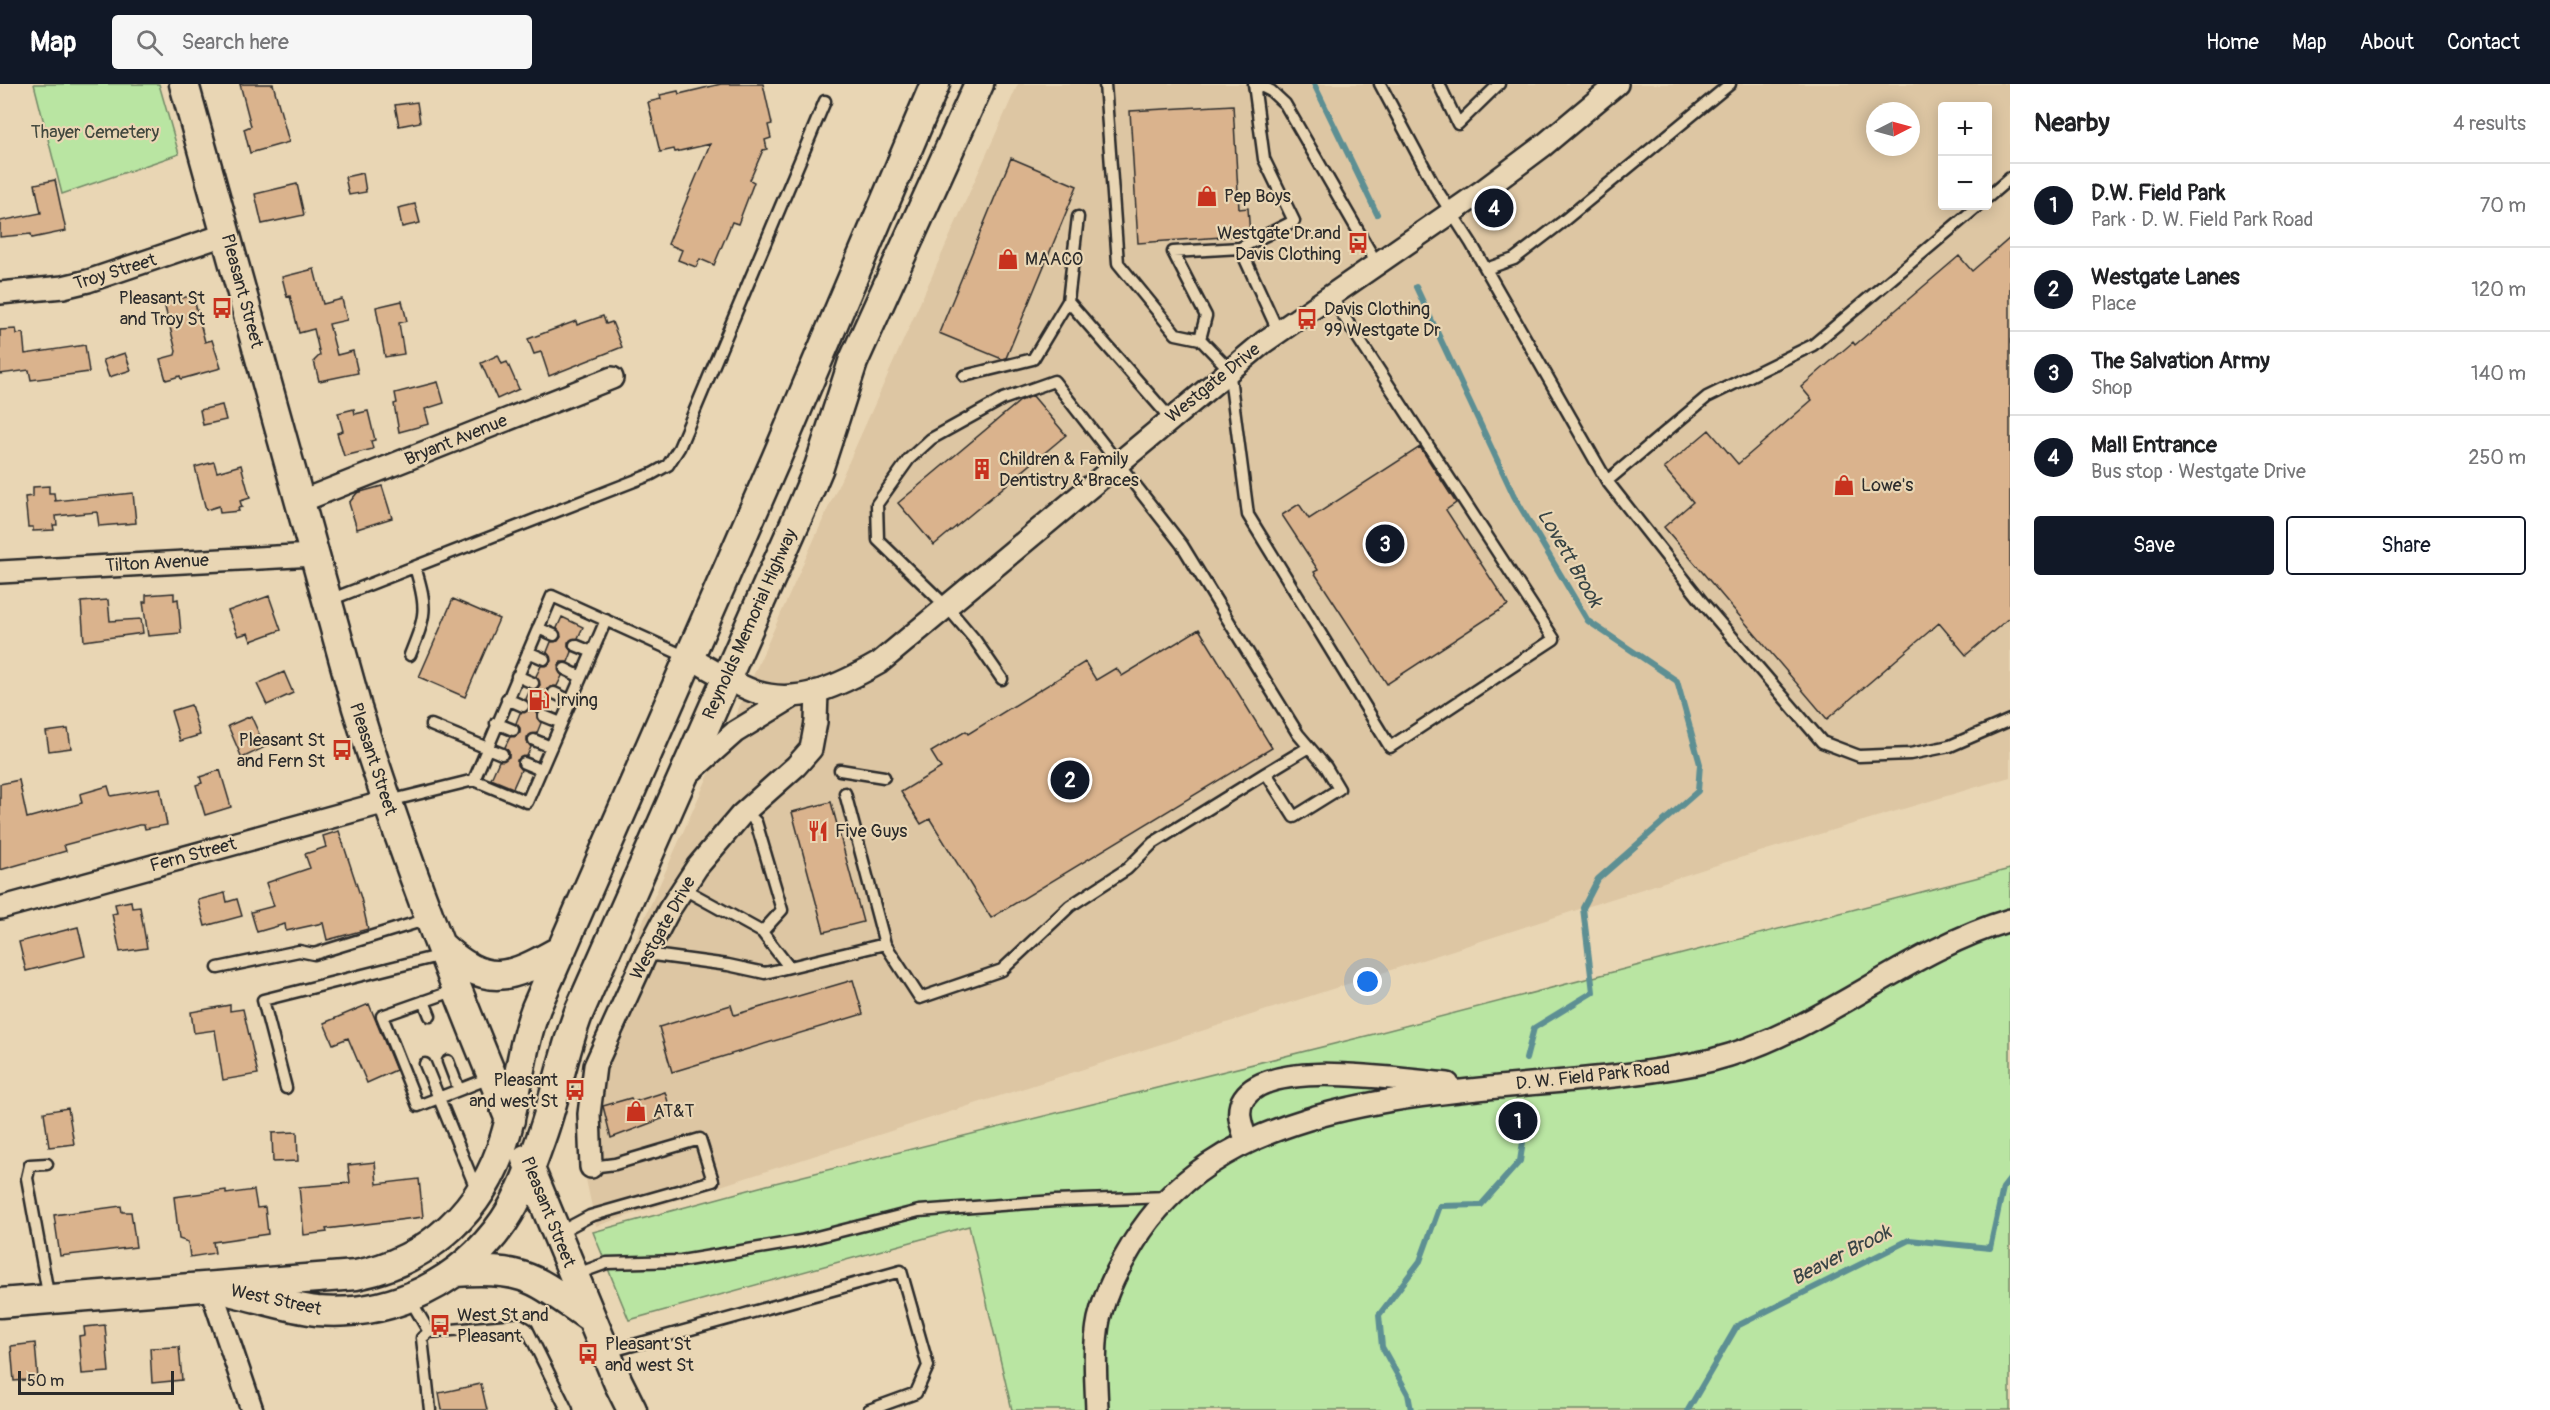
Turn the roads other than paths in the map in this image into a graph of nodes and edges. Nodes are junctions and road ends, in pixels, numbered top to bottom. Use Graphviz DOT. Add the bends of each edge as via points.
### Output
graph roads {
  1 [pos="184,84"];
  2 [pos="935,84"];
  3 [pos="979,84"];
  4 [pos="1105,84"];
  5 [pos="1256,84"];
  6 [pos="1380,84"];
  7 [pos="1439,84"];
  8 [pos="1499,84"];
  9 [pos="1617,84"];
  10 [pos="1730,84"];
  11 [pos="825,100"];
  12 [pos="2010,178"];
  13 [pos="1992,194"];
  14 [pos="1973,210"];
  15 [pos="1450,212"];
  16 [pos="1078,217"];
  17 [pos="227,234"];
  18 [pos="1240,248"];
  19 [pos="1376,262"];
  20 [pos="1486,269"];
  21 [pos="0,293"];
  22 [pos="1330,294"];
  23 [pos="1068,301"];
  24 [pos="1278,331"];
  25 [pos="1200,339"];
  26 [pos="1229,369"];
  27 [pos="964,375"];
  28 [pos="612,378"];
  29 [pos="1170,418"];
  30 [pos="1117,462"];
  31 [pos="1607,481"];
  32 [pos="299,502"];
  33 [pos="314,555"];
  34 [pos="415,567"];
  35 [pos="0,572"];
  36 [pos="327,601"];
  37 [pos="948,608"];
  38 [pos="606,620"];
  39 [pos="538,628"];
  40 [pos="554,635"];
  41 [pos="575,645"];
  42 [pos="528,652"];
  43 [pos="592,652"];
  44 [pos="410,655"];
  45 [pos="690,658"];
  46 [pos="544,659"];
  47 [pos="565,669"];
  48 [pos="517,676"];
  49 [pos="581,677"];
  50 [pos="726,677"];
  51 [pos="1002,679"];
  52 [pos="533,683"];
  53 [pos="817,691"];
  54 [pos="555,693"];
  55 [pos="794,696"];
  56 [pos="507,699"];
  57 [pos="571,701"];
  58 [pos="523,706"];
  59 [pos="544,716"];
  60 [pos="2010,720"];
  61 [pos="496,723"];
  62 [pos="561,723"];
  63 [pos="431,725"];
  64 [pos="513,730"];
  65 [pos="534,740"];
  66 [pos="551,747"];
  67 [pos="1309,747"];
  68 [pos="487,748"];
  69 [pos="502,754"];
  70 [pos="524,763"];
  71 [pos="541,770"];
  72 [pos="840,770"];
  73 [pos="1266,773"];
  74 [pos="884,777"];
  75 [pos="474,780"];
  76 [pos="680,782"];
  77 [pos="845,793"];
  78 [pos="386,802"];
  79 [pos="745,811"];
  80 [pos="682,888"];
  81 [pos="0,909"];
  82 [pos="2010,920"];
  83 [pos="762,932"];
  84 [pos="436,939"];
  85 [pos="885,944"];
  86 [pos="561,950"];
  87 [pos="646,954"];
  88 [pos="789,967"];
  89 [pos="218,968"];
  90 [pos="457,990"];
  91 [pos="424,1001"];
  92 [pos="430,1016"];
  93 [pos="448,1061"];
  94 [pos="425,1064"];
  95 [pos="492,1077"];
  96 [pos="1497,1086"];
  97 [pos="285,1088"];
  98 [pos="459,1090"];
  99 [pos="439,1098"];
  100 [pos="510,1119"];
  101 [pos="1247,1142"];
  102 [pos="47,1164"];
  103 [pos="591,1167"];
  104 [pos="530,1168"];
  105 [pos="478,1193"];
  106 [pos="1168,1197"];
  107 [pos="557,1234"];
  108 [pos="455,1272"];
  109 [pos="573,1275"];
  110 [pos="210,1286"];
  111 [pos="409,1298"];
  112 [pos="49,1299"];
  113 [pos="0,1303"];
  114 [pos="591,1318"];
  115 [pos="429,1332"];
  116 [pos="605,1353"];
  117 [pos="252,1410"];
  118 [pos="430,1410"];
  119 [pos="567,1410"];
  120 [pos="632,1410"];
  121 [pos="869,1410"];
  122 [pos="1097,1410"];
  1 -- 17 [label="main road, Pleasant Street"];
  2 -- 45 [label="main road"];
  3 -- 50 [label="main road, Reynolds Memorial Highway" via="853,362 814,480"];
  4 -- 25 [label="lane" via="1118,263 1176,334"];
  5 -- 18 [label="lane" via="1264,159 1294,221"];
  5 -- 19 [label="lane" via="1285,104"];
  6 -- 15 [label="lane"];
  7 -- 8 [label="lane" via="1458,124"];
  9 -- 15 [label="street, Westgate Drive" via="1527,159"];
  10 -- 20 [label="lane" via="1561,224 1514,259"];
  11 -- 34 [label="lane" via="679,448 668,465"];
  12 -- 13 [label="lane"];
  14 -- 31 [label="lane" via="1813,345 1707,398"];
  15 -- 19 [label="street, Westgate Drive"];
  15 -- 20 [label="lane"];
  16 -- 23 [label="lane"];
  17 -- 21 [label="street, Troy Street" via="104,277 63,287"];
  17 -- 32 [label="main road, Pleasant Street"];
  18 -- 24 [label="lane"];
  18 -- 25 [label="lane" via="1173,252 1206,316"];
  19 -- 22 [label="street, Westgate Drive"];
  20 -- 31 [label="lane"];
  22 -- 24 [label="street, Westgate Drive"];
  22 -- 26 [label="lane" via="1554,639 1390,747 1248,515"];
  23 -- 27 [label="lane" via="1033,359"];
  23 -- 29 [label="lane"];
  24 -- 26 [label="street, Westgate Drive"];
  25 -- 26 [label="lane"];
  26 -- 29 [label="street, Westgate Drive"];
  28 -- 32 [label="street, Bryant Avenue"];
  29 -- 30 [label="street, Westgate Drive"];
  30 -- 37 [label="street, Westgate Drive"];
  30 -- 37 [label="lane" via="1054,381 1003,399 932,439 909,459 877,504 878,540"];
  30 -- 67 [label="lane" via="1182,545"];
  31 -- 60 [label="lane" via="1703,603 1822,742 1859,756 1910,754 1950,746"];
  32 -- 33 [label="main road, Pleasant Street"];
  33 -- 35 [label="street, Tilton Avenue"];
  33 -- 36 [label="main road, Pleasant Street"];
  34 -- 36 [label="lane"];
  34 -- 44 [label="lane" via="425,607 424,621"];
  36 -- 78 [label="main road, Pleasant Street"];
  37 -- 51 [label="lane"];
  37 -- 53 [label="street, Westgate Drive" via="879,663"];
  38 -- 39 [label="lane" via="552,596"];
  38 -- 43 [label="lane"];
  38 -- 45 [label="lane"];
  39 -- 40 [label="lane"];
  39 -- 42 [label="lane"];
  41 -- 43 [label="lane"];
  42 -- 46 [label="lane"];
  42 -- 48 [label="lane"];
  43 -- 49 [label="lane"];
  45 -- 50 [label="street, Westgate Drive"];
  45 -- 86 [label="main road"];
  47 -- 49 [label="lane"];
  48 -- 52 [label="lane"];
  48 -- 56 [label="lane"];
  49 -- 57 [label="lane"];
  50 -- 55 [label="street, Westgate Drive" via="756,692"];
  50 -- 76 [label="main road, Reynolds Memorial Highway"];
  53 -- 55 [label="street, Westgate Drive"];
  53 -- 79 [label="street, Westgate Drive" via="811,749"];
  54 -- 57 [label="lane"];
  55 -- 76 [label="street" via="726,739"];
  56 -- 58 [label="lane"];
  56 -- 61 [label="lane"];
  57 -- 62 [label="lane"];
  59 -- 62 [label="lane"];
  61 -- 64 [label="lane"];
  61 -- 68 [label="lane"];
  62 -- 66 [label="lane"];
  63 -- 68 [label="lane"];
  65 -- 66 [label="lane"];
  66 -- 71 [label="lane"];
  67 -- 73 [label="lane"];
  67 -- 73 [label="lane" via="1339,789 1294,817"];
  68 -- 69 [label="lane"];
  68 -- 75 [label="lane"];
  70 -- 71 [label="lane"];
  71 -- 75 [label="lane" via="527,802"];
  72 -- 74 [label="lane"];
  73 -- 85 [label="lane" via="1153,843 1126,869 1070,906 1002,970 920,998"];
  75 -- 78 [label="lane"];
  76 -- 104 [label="main road, Reynolds Memorial Highway" via="573,1029"];
  77 -- 85 [label="lane"];
  78 -- 81 [label="street, Fern Street"];
  78 -- 84 [label="main road, Pleasant Street"];
  79 -- 80 [label="street, Westgate Drive"];
  79 -- 83 [label="lane" via="756,822 782,910"];
  80 -- 83 [label="lane"];
  80 -- 87 [label="street, Westgate Drive"];
  82 -- 96 [label="street, D. W. Field Park Road" via="1973,931 1792,1030 1740,1051 1660,1070"];
  83 -- 88 [label="lane"];
  84 -- 86 [label="main road" via="465,967 495,975 527,968"];
  84 -- 89 [label="lane" via="314,954 298,951"];
  84 -- 90 [label="main road, Pleasant Street"];
  84 -- 97 [label="lane" via="263,1000"];
  85 -- 88 [label="lane"];
  86 -- 100 [label="main road" via="525,1039"];
  87 -- 88 [label="lane" via="765,973"];
  87 -- 103 [label="street, Westgate Drive" via="595,1066 589,1114"];
  90 -- 91 [label="lane"];
  90 -- 95 [label="main road, Pleasant Street"];
  91 -- 92 [label="lane"];
  91 -- 99 [label="lane" via="405,1013 382,1016 418,1106"];
  93 -- 98 [label="lane"];
  94 -- 99 [label="lane"];
  95 -- 98 [label="lane"];
  95 -- 100 [label="main road, Pleasant Street"];
  96 -- 101 [label="street, D. W. Field Park Road" via="1339,1113"];
  96 -- 101 [label="street" via="1338,1074 1280,1078 1264,1082 1243,1099 1240,1119"];
  98 -- 99 [label="lane"];
  99 -- 105 [label="lane"];
  100 -- 104 [label="main road, Pleasant Street"];
  100 -- 105 [label="main road, West Street" via="498,1156"];
  101 -- 106 [label="street, D. W. Field Park Road" via="1205,1165"];
  102 -- 112 [label="lane" via="30,1165 27,1178"];
  103 -- 107 [label="lane" via="615,1164 700,1139 713,1181 590,1216"];
  104 -- 107 [label="main road, Pleasant Street"];
  104 -- 108 [label="main road, West Street" via="504,1221"];
  105 -- 110 [label="main road, West Street" via="443,1236 394,1266 356,1275"];
  106 -- 109 [label="lane" via="919,1211 801,1241 671,1262 607,1263"];
  106 -- 122 [label="street, D. W. Field Park Road" via="1142,1229 1111,1281 1099,1321"];
  107 -- 109 [label="main road, Pleasant Street"];
  108 -- 111 [label="main road, West Street"];
  108 -- 114 [label="main road" via="518,1272"];
  109 -- 114 [label="main road, Pleasant Street"];
  110 -- 111 [label="main road, West Street" via="332,1312 369,1309"];
  110 -- 112 [label="main road, West Street"];
  110 -- 117 [label="street"];
  111 -- 115 [label="lane"];
  112 -- 113 [label="main road, West Street"];
  114 -- 116 [label="main road, Pleasant Street"];
  115 -- 118 [label="lane" via="422,1338"];
  115 -- 119 [label="lane" via="519,1324 527,1329"];
  116 -- 120 [label="main road, Pleasant Street"];
  116 -- 121 [label="lane" via="901,1271 928,1366 916,1393"];
}
